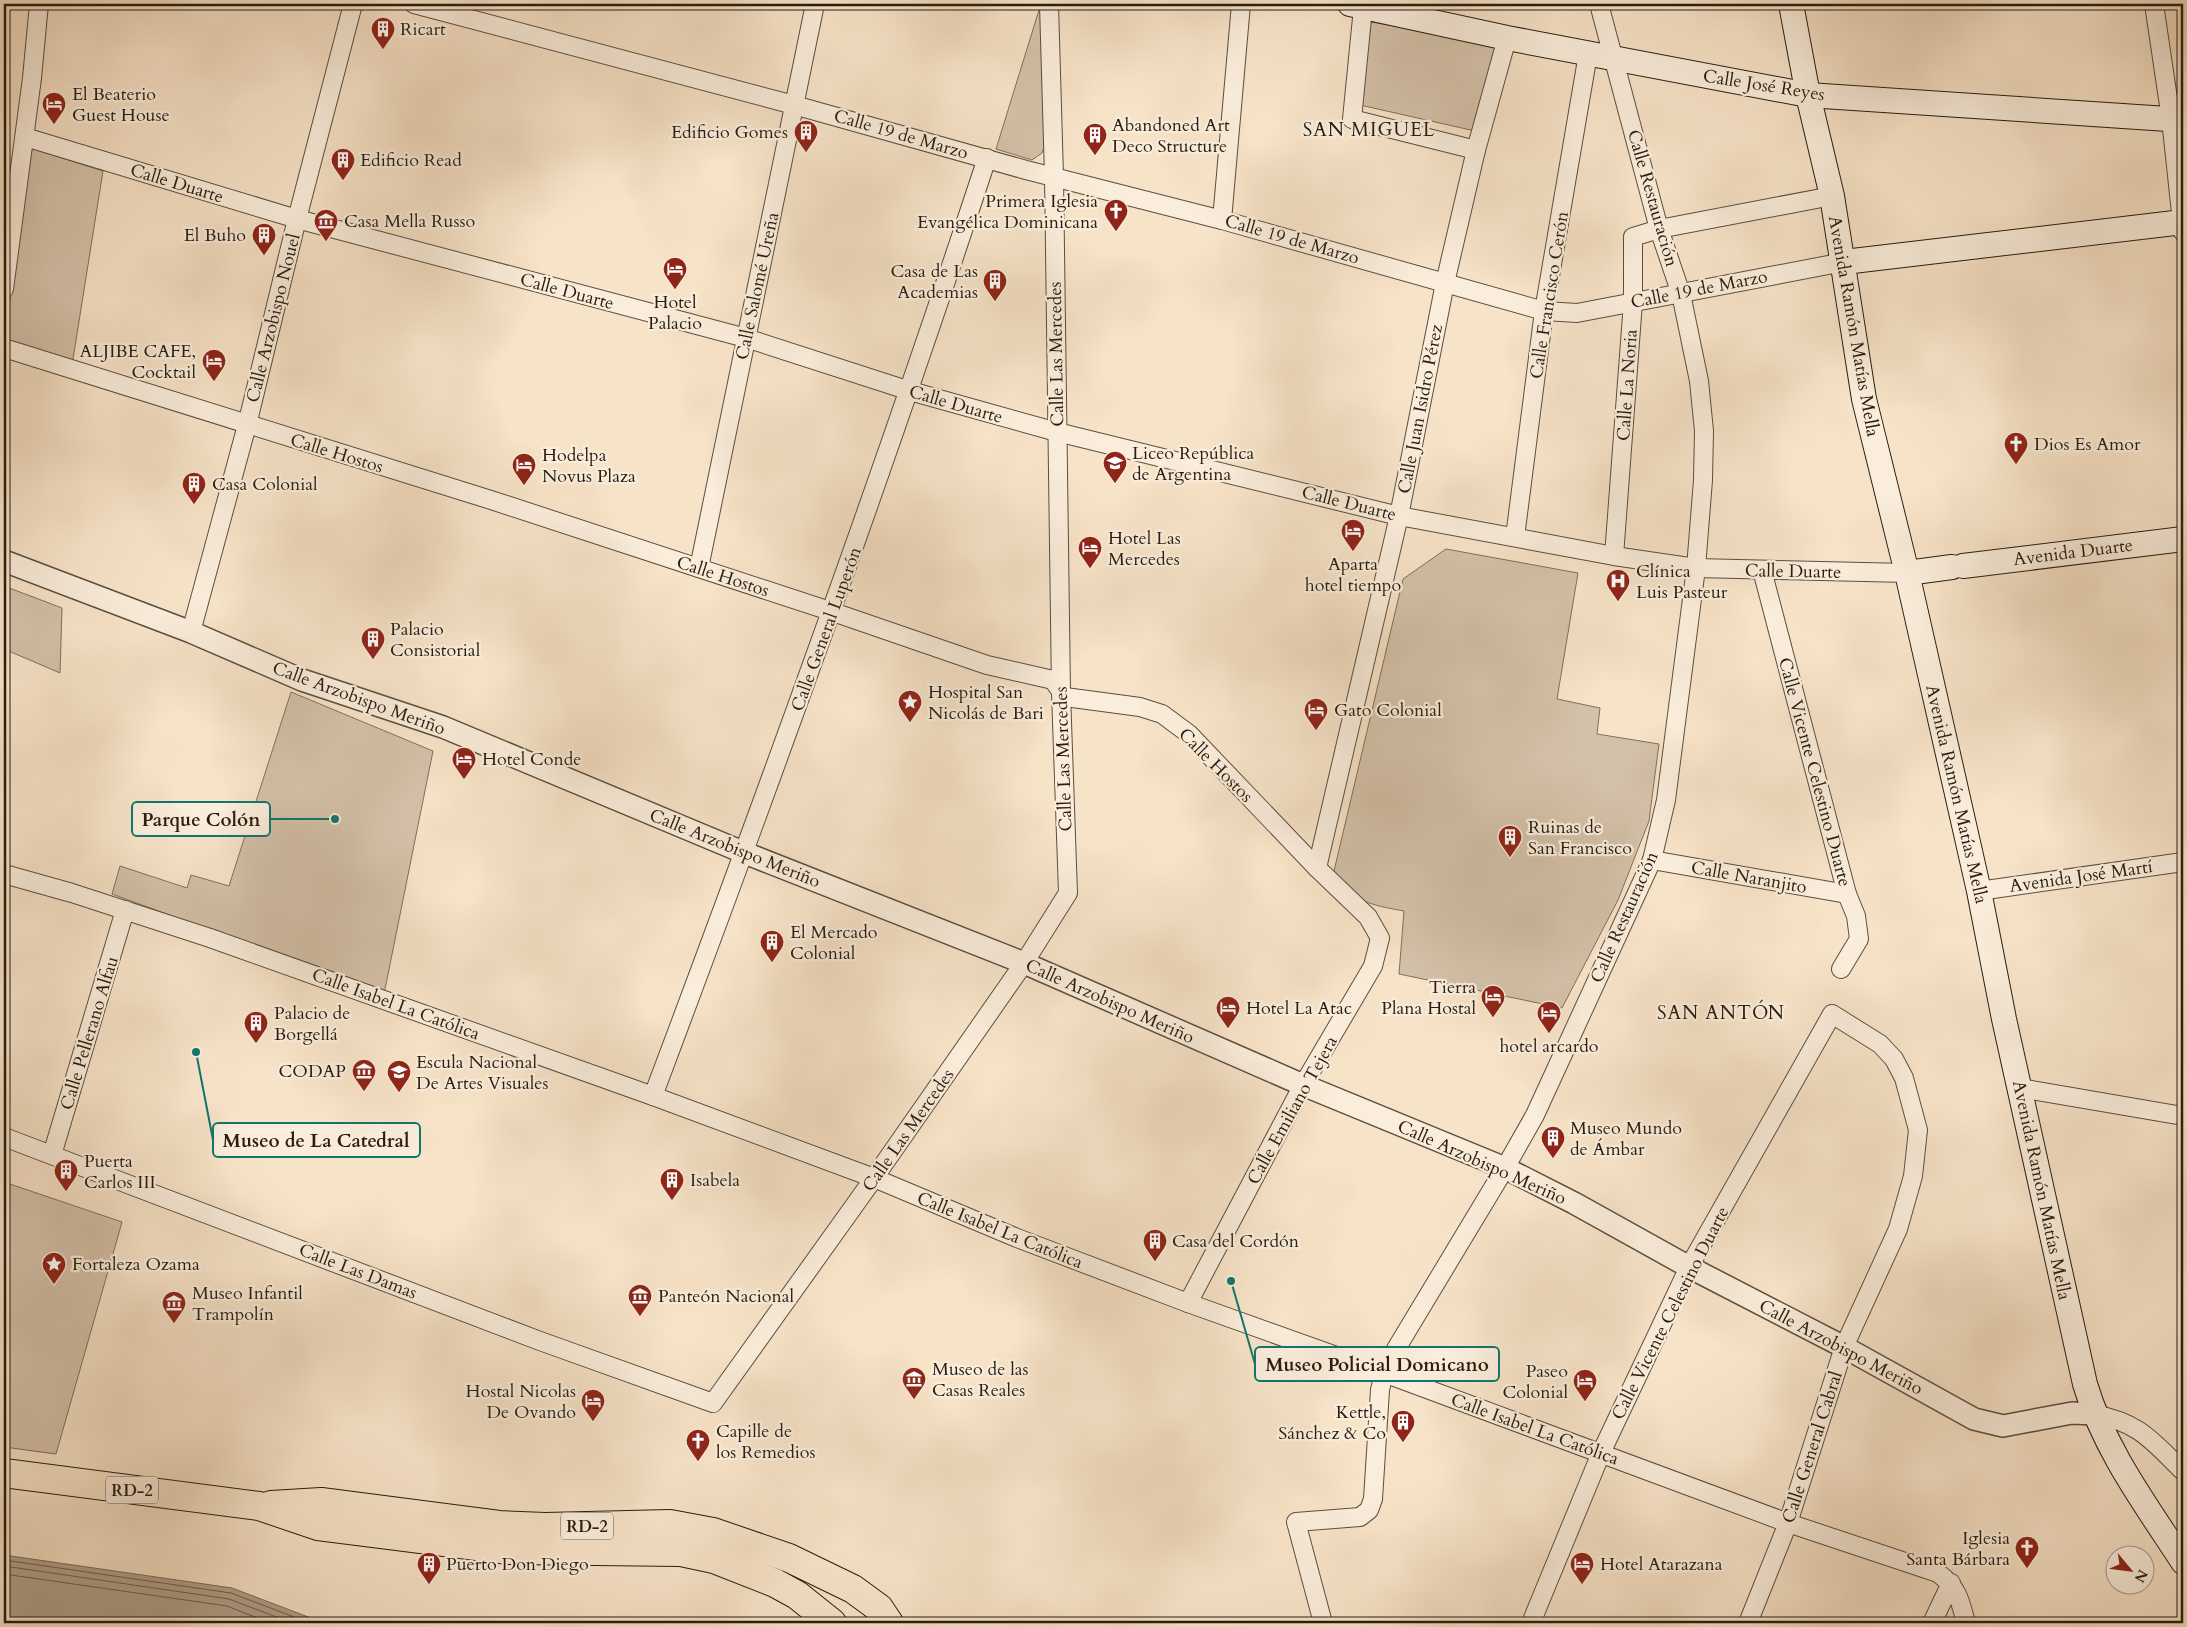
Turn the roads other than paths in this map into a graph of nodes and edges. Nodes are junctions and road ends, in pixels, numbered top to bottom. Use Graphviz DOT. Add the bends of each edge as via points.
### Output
graph roads {
  1 [pos="39,4"];
  2 [pos="353,4"];
  3 [pos="414,4"];
  4 [pos="815,4"];
  5 [pos="1049,4"];
  6 [pos="1241,4"];
  7 [pos="1599,4"];
  8 [pos="1791,4"];
  9 [pos="2154,4"];
  10 [pos="1356,6"];
  11 [pos="1507,38"];
  12 [pos="1588,54"];
  13 [pos="1615,59"];
  14 [pos="1808,95"];
  15 [pos="794,105"];
  16 [pos="2177,119"];
  17 [pos="25,137"];
  18 [pos="1476,150"];
  19 [pos="987,158"];
  20 [pos="1054,176"];
  21 [pos="1832,196"];
  22 [pos="297,219"];
  23 [pos="1222,220"];
  24 [pos="2183,226"];
  25 [pos="1659,229"];
  26 [pos="1844,262"];
  27 [pos="1445,283"];
  28 [pos="4,289"];
  29 [pos="1681,294"];
  30 [pos="1633,302"];
  31 [pos="1544,311"];
  32 [pos="746,338"];
  33 [pos="4,348"];
  34 [pos="910,391"];
  35 [pos="247,425"];
  36 [pos="1057,432"];
  37 [pos="1399,516"];
  38 [pos="1516,537"];
  39 [pos="2183,539"];
  40 [pos="1614,556"];
  41 [pos="4,561"];
  42 [pos="699,568"];
  43 [pos="1696,568"];
  44 [pos="1762,570"];
  45 [pos="1907,573"];
  46 [pos="833,612"];
  47 [pos="191,632"];
  48 [pos="1061,693"];
  49 [pos="745,853"];
  50 [pos="1652,860"];
  51 [pos="2183,862"];
  52 [pos="1317,868"];
  53 [pos="4,874"];
  54 [pos="1979,891"];
  55 [pos="1847,894"];
  56 [pos="125,910"];
  57 [pos="1368,917"];
  58 [pos="1024,963"];
  59 [pos="1842,970"];
  60 [pos="1832,1014"];
  61 [pos="1303,1085"];
  62 [pos="2020,1088"];
  63 [pos="654,1096"];
  64 [pos="2183,1116"];
  65 [pos="4,1137"];
  66 [pos="52,1155"];
  67 [pos="1505,1168"];
  68 [pos="874,1178"];
  69 [pos="1689,1267"];
  70 [pos="1188,1303"];
  71 [pos="1844,1347"];
  72 [pos="1384,1373"];
  73 [pos="712,1403"];
  74 [pos="2094,1414"];
  75 [pos="1601,1454"];
  76 [pos="2183,1471"];
  77 [pos="4,1473"];
  78 [pos="260,1506"];
  79 [pos="1788,1523"];
  80 [pos="2183,1562"];
  81 [pos="1951,1583"];
  82 [pos="832,1623"];
  83 [pos="889,1623"];
  84 [pos="1323,1623"];
  85 [pos="1531,1623"];
  86 [pos="1748,1623"];
  87 [pos="1932,1623"];
  88 [pos="1966,1623"];
  1 -- 17 [label="street"];
  2 -- 22 [label="street, Calle Arzobispo Nouel"];
  3 -- 15 [label="street, Calle 19 de Marzo"];
  4 -- 15 [label="street, Calle Salomé Ureña"];
  5 -- 20 [label="street, Calle Las Mercedes"];
  6 -- 23 [label="street"];
  7 -- 13 [label="street"];
  8 -- 14 [label="main road, Avenida Ramón Matías Mella"];
  9 -- 16 [label="street"];
  10 -- 11 [label="main road, Calle José Reyes"];
  10 -- 18 [label="street" via="1352,118"];
  11 -- 12 [label="main road, Calle José Reyes"];
  11 -- 18 [label="street, Calle Juan Isidro Pérez"];
  12 -- 13 [label="main road, Calle José Reyes"];
  12 -- 31 [label="street, Calle Francisco Cerón"];
  13 -- 14 [label="main road, Calle José Reyes"];
  13 -- 25 [label="street, Calle Restauración"];
  14 -- 16 [label="main road, Calle José Reyes"];
  14 -- 21 [label="main road, Avenida Ramón Matías Mella"];
  15 -- 19 [label="street, Calle 19 de Marzo"];
  15 -- 32 [label="street, Calle Salomé Ureña"];
  16 -- 24 [label="street"];
  17 -- 22 [label="street, Calle Duarte"];
  17 -- 28 [label="street"];
  18 -- 27 [label="street, Calle Juan Isidro Pérez"];
  19 -- 20 [label="street, Calle 19 de Marzo"];
  19 -- 34 [label="street, Calle General Luperón"];
  20 -- 23 [label="street, Calle 19 de Marzo"];
  20 -- 36 [label="street, Calle Las Mercedes"];
  21 -- 25 [label="street, Calle La Noria"];
  21 -- 26 [label="main road, Avenida Ramón Matías Mella"];
  22 -- 32 [label="street, Calle Duarte"];
  22 -- 35 [label="street, Calle Arzobispo Nouel"];
  23 -- 27 [label="street, Calle 19 de Marzo"];
  24 -- 26 [label="main road, Calle 19 de Marzo"];
  25 -- 29 [label="street, Calle Restauración"];
  25 -- 30 [label="street, Calle La Noria" via="1633,236"];
  26 -- 29 [label="street, Calle 19 de Marzo"];
  26 -- 45 [label="main road, Avenida Ramón Matías Mella" via="1864,400"];
  27 -- 31 [label="street, Calle 19 de Marzo"];
  27 -- 37 [label="street, Calle Juan Isidro Pérez"];
  29 -- 30 [label="street, Calle 19 de Marzo"];
  29 -- 43 [label="street, Calle Restauración" via="1700,382 1704,431"];
  30 -- 31 [label="street, Calle 19 de Marzo" via="1577,313"];
  30 -- 40 [label="street, Calle La Noria"];
  31 -- 38 [label="street, Calle Francisco Cerón"];
  32 -- 34 [label="street, Calle Duarte"];
  32 -- 42 [label="street, Calle Salomé Ureña"];
  33 -- 35 [label="street, Calle Hostos"];
  34 -- 36 [label="street, Calle Duarte"];
  34 -- 46 [label="street, Calle General Luperón"];
  35 -- 42 [label="street, Calle Hostos"];
  35 -- 47 [label="street, Calle Arzobispo Nouel"];
  36 -- 37 [label="street, Calle Duarte"];
  36 -- 48 [label="street, Calle Las Mercedes"];
  37 -- 38 [label="street, Calle Duarte"];
  37 -- 52 [label="street, Calle Juan Isidro Pérez"];
  38 -- 40 [label="street, Calle Duarte"];
  39 -- 45 [label="main road, Avenida Duarte"];
  40 -- 43 [label="street, Calle Duarte"];
  41 -- 47 [label="street, Calle Arzobispo Meriño"];
  42 -- 46 [label="street, Calle Hostos"];
  43 -- 44 [label="street, Calle Duarte"];
  43 -- 50 [label="street, Calle Restauración" via="1666,800"];
  44 -- 45 [label="street, Calle Duarte"];
  44 -- 55 [label="street, Calle Vicente Celestino Duarte"];
  45 -- 54 [label="main road, Avenida Ramón Matías Mella"];
  46 -- 48 [label="street, Calle Hostos" via="987,665 1052,680"];
  46 -- 49 [label="street, Calle General Luperón"];
  47 -- 49 [label="street, Calle Arzobispo Meriño" via="302,680 443,727"];
  48 -- 52 [label="street, Calle Hostos" via="1066,697 1140,706 1162,714 1189,734"];
  48 -- 58 [label="street, Calle Las Mercedes" via="1068,893"];
  49 -- 58 [label="street, Calle Arzobispo Meriño"];
  49 -- 63 [label="street, Calle General Luperón"];
  50 -- 55 [label="street, Calle Naranjito"];
  50 -- 67 [label="street, Calle Restauración" via="1535,1115"];
  51 -- 54 [label="street, Avenida José Martí"];
  52 -- 57 [label="street, Calle Hostos"];
  53 -- 56 [label="street, Calle Isabel La Católica"];
  54 -- 62 [label="main road, Avenida Ramón Matías Mella"];
  55 -- 59 [label="street, Calle Vicente Celestino Duarte" via="1856,916 1859,939"];
  56 -- 63 [label="street, Calle Isabel La Católica"];
  56 -- 66 [label="street, Calle Pellerano Alfau"];
  57 -- 61 [label="street, Calle Emiliano Tejera" via="1380,938 1373,966"];
  58 -- 61 [label="street, Calle Arzobispo Meriño"];
  58 -- 68 [label="street, Calle Las Mercedes"];
  60 -- 69 [label="street, Calle Vicente Celestino Duarte"];
  60 -- 71 [label="street, Calle General Cabral" via="1880,1044 1894,1059 1904,1078 1918,1130 1913,1176 1898,1229"];
  61 -- 67 [label="street, Calle Arzobispo Meriño"];
  61 -- 70 [label="street, Calle Emiliano Tejera"];
  62 -- 64 [label="street"];
  62 -- 74 [label="main road, Avenida Ramón Matías Mella"];
  63 -- 68 [label="street, Calle Isabel La Católica"];
  65 -- 66 [label="street, Calle Las Damas"];
  66 -- 73 [label="street, Calle Las Damas"];
  67 -- 69 [label="street, Calle Arzobispo Meriño"];
  67 -- 72 [label="street, Calle Restauración"];
  68 -- 70 [label="street, Calle Isabel La Católica" via="1017,1238"];
  68 -- 73 [label="street, Calle Las Mercedes"];
  69 -- 71 [label="street, Calle Arzobispo Meriño"];
  69 -- 75 [label="street, Calle Vicente Celestino Duarte"];
  70 -- 72 [label="street, Calle Isabel La Católica"];
  71 -- 74 [label="street, Calle Arzobispo Meriño" via="1974,1419 2003,1426 2072,1413"];
  71 -- 79 [label="street, Calle General Cabral"];
  72 -- 75 [label="street, Calle Isabel La Católica"];
  72 -- 84 [label="street, Calle Restauración" via="1380,1390 1373,1499 1369,1510 1360,1517 1296,1522"];
  74 -- 76 [label="street, Calle Arzobispo Meriño" via="2118,1418 2141,1430"];
  74 -- 80 [label="main road, Avenida Ramón Matías Mella" via="2124,1472"];
  75 -- 79 [label="street, Calle Isabel La Católica"];
  75 -- 85 [label="street, Calle Vicente Celestino Duarte"];
  77 -- 78 [label="main road, RD-2"];
  78 -- 82 [label="main road, RD-2" via="318,1526 508,1550 681,1552 714,1559 775,1583 797,1595"];
  78 -- 83 [label="main road, RD-2" via="321,1502 500,1525 545,1527 670,1524 713,1532 789,1558 853,1589 879,1608"];
  79 -- 81 [label="street, Calle Isabel La Católica" via="1938,1573"];
  79 -- 86 [label="street, Calle General Cabral"];
  81 -- 87 [label="street"];
  81 -- 88 [label="street" via="1959,1596"];
}
